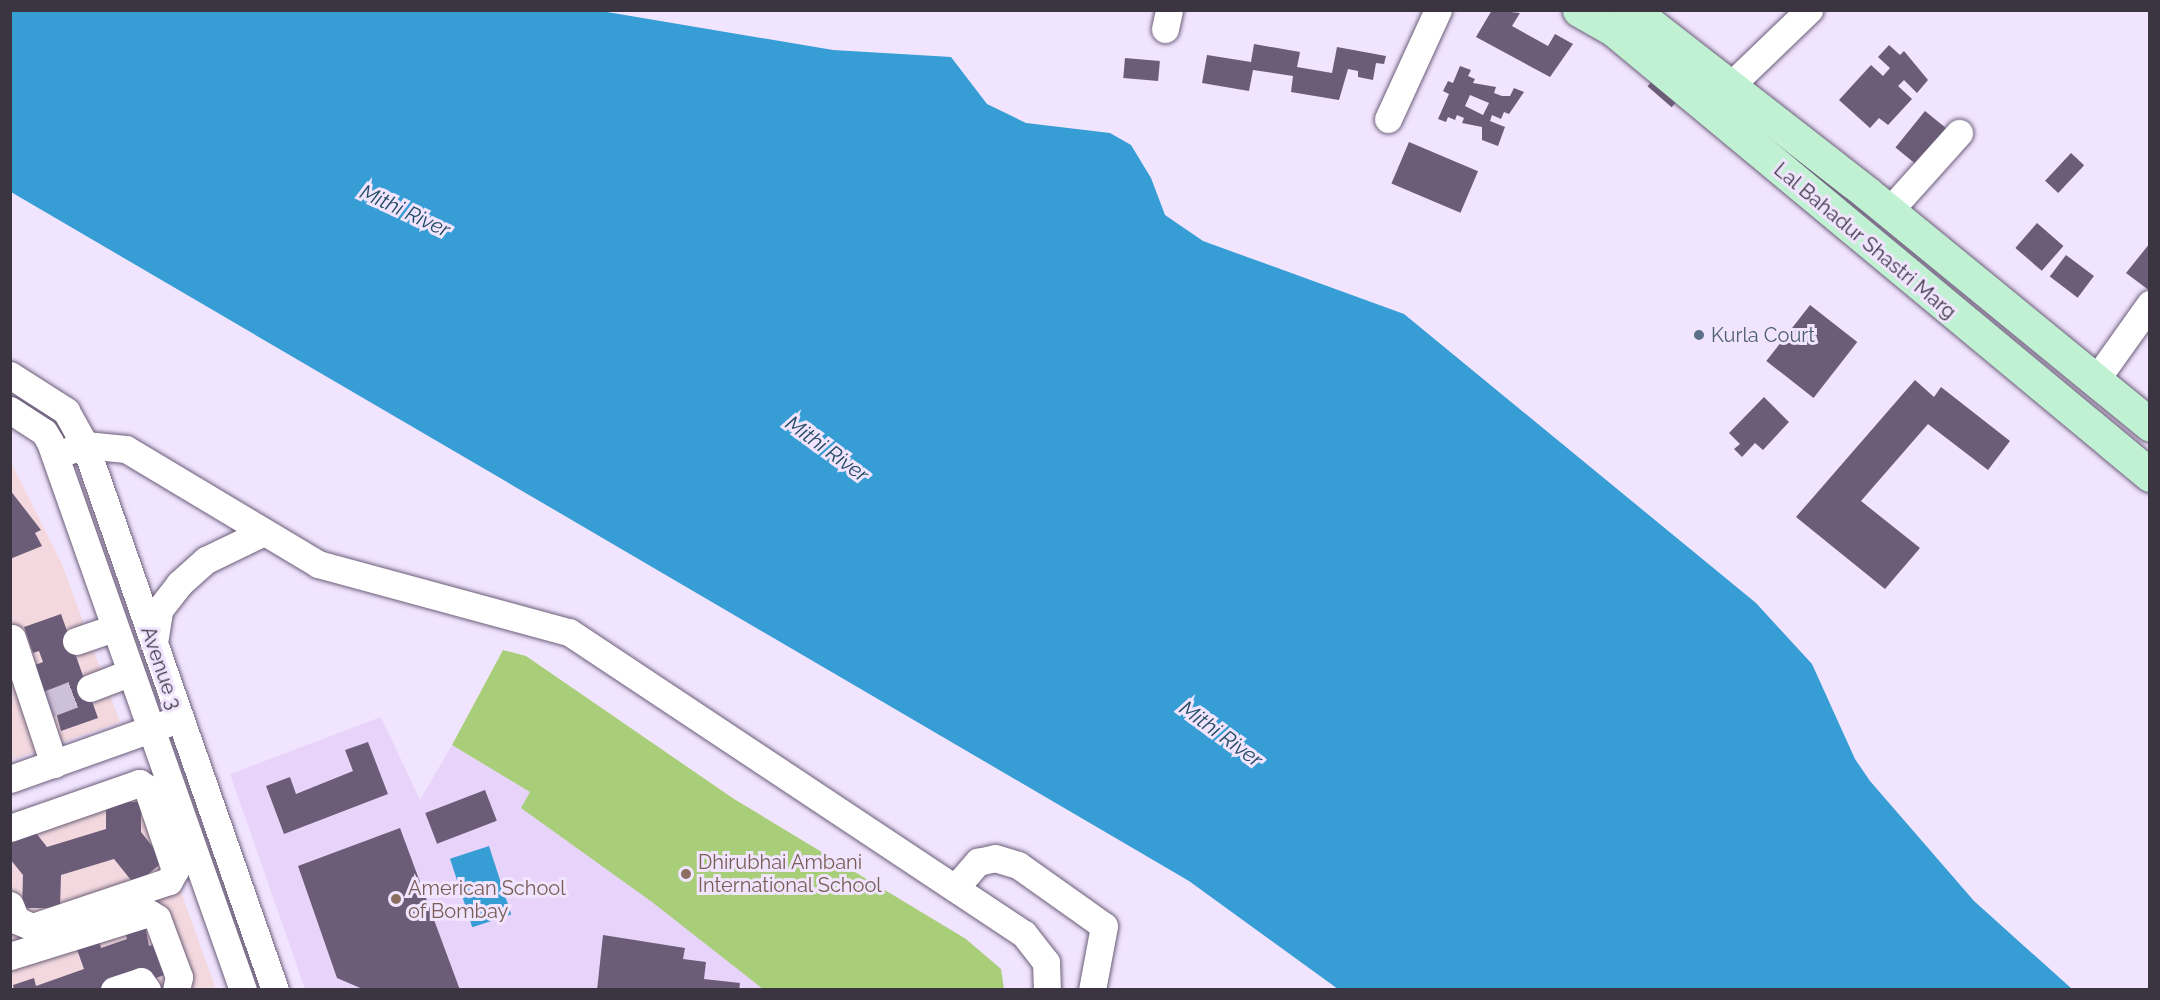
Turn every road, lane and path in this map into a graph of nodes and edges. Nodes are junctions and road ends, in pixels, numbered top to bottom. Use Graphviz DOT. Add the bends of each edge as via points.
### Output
graph roads {
  1 [pos="1438,10"];
  2 [pos="1579,10"];
  3 [pos="1632,10"];
  4 [pos="1809,10"];
  5 [pos="1730,86"];
  6 [pos="1388,119"];
  7 [pos="1959,132"];
  8 [pos="1889,211"];
  9 [pos="2150,304"];
  10 [pos="10,375"];
  11 [pos="2096,381"];
  12 [pos="10,410"];
  13 [pos="2075,414"];
  14 [pos="2150,425"];
  15 [pos="85,445"];
  16 [pos="55,455"];
  17 [pos="2150,475"];
  18 [pos="264,532"];
  19 [pos="114,628"];
  20 [pos="12,638"];
  21 [pos="76,641"];
  22 [pos="153,646"];
  23 [pos="129,673"];
  24 [pos="90,688"];
  25 [pos="179,718"];
  26 [pos="149,730"];
  27 [pos="54,764"];
  28 [pos="10,779"];
  29 [pos="10,828"];
  30 [pos="183,856"];
  31 [pos="955,888"];
  32 [pos="10,905"];
  33 [pos="10,956"];
  34 [pos="114,990"];
  35 [pos="147,990"];
  36 [pos="176,990"];
  37 [pos="243,990"];
  38 [pos="275,990"];
  39 [pos="1047,990"];
  40 [pos="1092,990"];
  1 -- 6 [label="street"];
  2 -- 13 [label="main road, Lal Bahadur Shastri Marg" via="1614,30"];
  3 -- 5 [label="main road, Lal Bahadur Shastri Marg"];
  4 -- 5 [label="street"];
  5 -- 8 [label="main road, Lal Bahadur Shastri Marg"];
  7 -- 8 [label="street"];
  8 -- 11 [label="main road, Lal Bahadur Shastri Marg"];
  9 -- 11 [label="street"];
  10 -- 15 [label="street, Avenue 3" via="66,411"];
  11 -- 13 [label="main road"];
  11 -- 14 [label="main road, Lal Bahadur Shastri Marg"];
  12 -- 16 [label="street, Avenue 3" via="44,432"];
  13 -- 17 [label="main road, Lal Bahadur Shastri Marg"];
  15 -- 16 [label="street"];
  15 -- 18 [label="street" via="126,449"];
  15 -- 22 [label="street, Avenue 3"];
  16 -- 19 [label="street, Avenue 3"];
  18 -- 22 [label="street" via="206,560 178,584 159,610"];
  18 -- 31 [label="street" via="318,564 569,632"];
  19 -- 21 [label="street"];
  19 -- 23 [label="street, Avenue 3"];
  20 -- 27 [label="street" via="42,706"];
  22 -- 25 [label="street, Avenue 3"];
  23 -- 24 [label="street"];
  23 -- 26 [label="street, Avenue 3"];
  25 -- 26 [label="street"];
  25 -- 38 [label="street, Avenue 3"];
  26 -- 27 [label="street"];
  26 -- 30 [label="street, Avenue 3"];
  27 -- 28 [label="street"];
  29 -- 30 [label="street" via="139,783 147,788"];
  30 -- 32 [label="street" via="169,881 32,927 16,920"];
  30 -- 37 [label="street, Avenue 3"];
  31 -- 39 [label="street" via="1024,934 1046,962"];
  31 -- 40 [label="street" via="978,862 995,858 1018,865 1104,926"];
  33 -- 36 [label="street" via="149,913 157,918 179,977"];
  34 -- 35 [label="street" via="141,981"];
}
